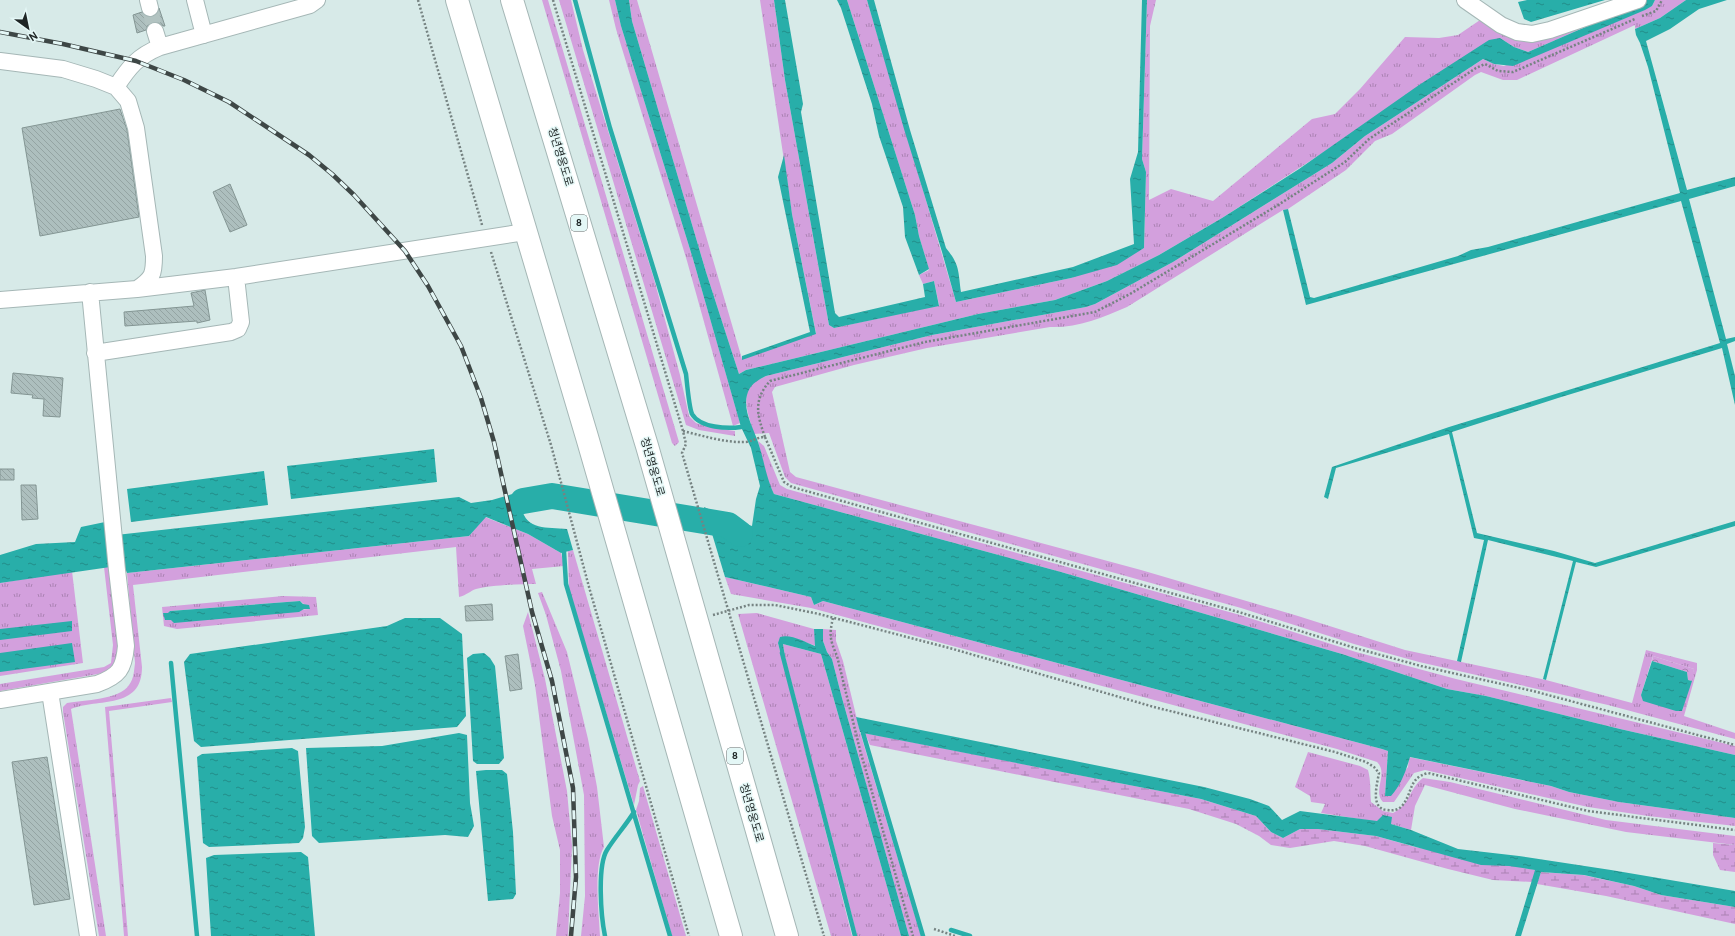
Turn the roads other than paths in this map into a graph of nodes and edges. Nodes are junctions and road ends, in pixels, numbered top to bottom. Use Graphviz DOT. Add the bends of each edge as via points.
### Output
graph roads {
  1 [pos="195,0"];
  2 [pos="317,0"];
  3 [pos="457,0"];
  4 [pos="512,0"];
  5 [pos="1465,0"];
  6 [pos="1638,0"];
  7 [pos="155,31"];
  8 [pos="204,35"];
  9 [pos="160,47"];
  10 [pos="0,61"];
  11 [pos="116,87"];
  12 [pos="525,232"];
  13 [pos="236,277"];
  14 [pos="137,288"];
  15 [pos="90,292"];
  16 [pos="0,300"];
  17 [pos="95,353"];
  18 [pos="50,692"];
  19 [pos="0,700"];
  20 [pos="88,936"];
  21 [pos="731,936"];
  22 [pos="787,936"];
  1 -- 8 [label="street"];
  2 -- 8 [label="street" via="310,5"];
  3 -- 12 [label="highway"];
  4 -- 22 [label="highway, 청년영웅도로 / 8" via="646,446"];
  5 -- 6 [label="street" via="1501,25 1517,32 1532,34"];
  7 -- 9 [label="street"];
  8 -- 9 [label="street"];
  9 -- 11 [label="street" via="145,53 136,61"];
  10 -- 11 [label="street" via="63,70"];
  11 -- 14 [label="street" via="128,101 136,128 154,256 154,271 149,281"];
  12 -- 13 [label="street"];
  12 -- 21 [label="highway"];
  13 -- 14 [label="street"];
  13 -- 17 [label="street" via="241,322 238,329"];
  14 -- 15 [label="street"];
  15 -- 16 [label="street"];
  15 -- 17 [label="street"];
  17 -- 18 [label="street" via="126,646 123,666 118,674 97,684"];
  18 -- 19 [label="street"];
  18 -- 20 [label="street"];
}
